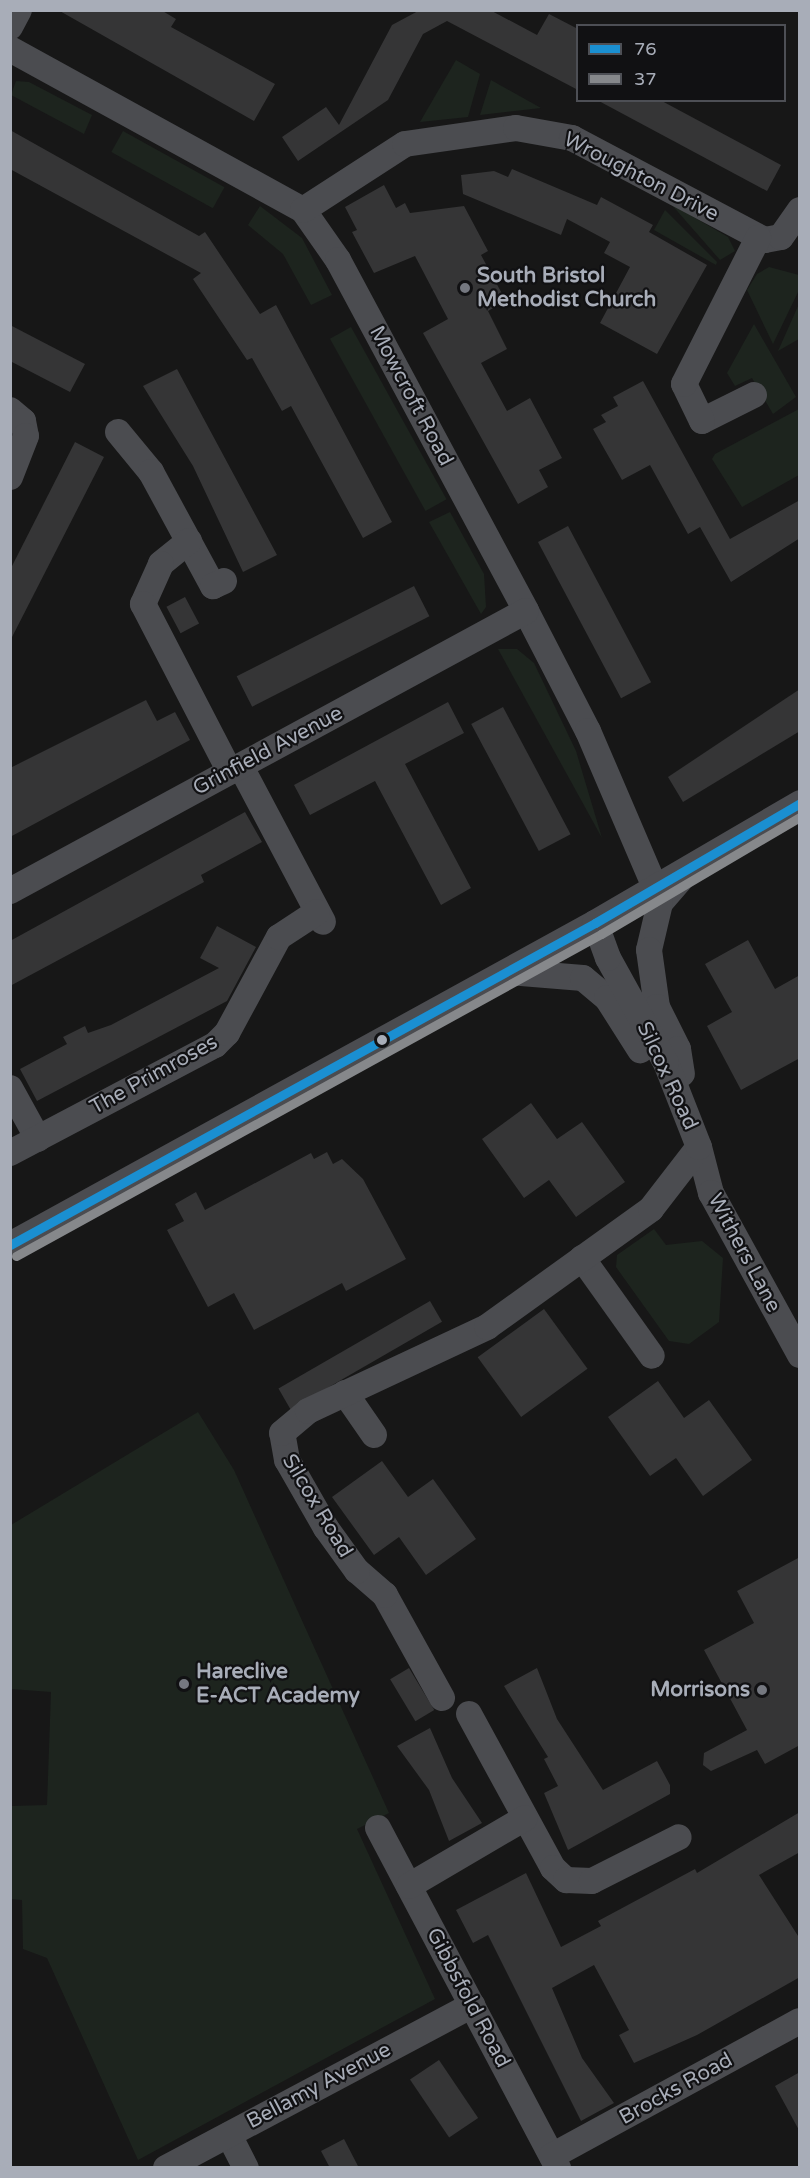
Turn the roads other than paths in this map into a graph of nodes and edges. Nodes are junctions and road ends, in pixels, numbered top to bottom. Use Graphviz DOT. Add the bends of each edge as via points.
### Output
graph roads {
  1 [pos="19,10"];
  2 [pos="10,27"];
  3 [pos="10,49"];
  4 [pos="303,210"];
  5 [pos="800,210"];
  6 [pos="759,238"];
  7 [pos="754,395"];
  8 [pos="10,410"];
  9 [pos="118,432"];
  10 [pos="10,477"];
  11 [pos="189,541"];
  12 [pos="225,581"];
  13 [pos="526,611"];
  14 [pos="236,769"];
  15 [pos="800,803"];
  16 [pos="692,866"];
  17 [pos="655,887"];
  18 [pos="10,891"];
  19 [pos="595,923"];
  20 [pos="506,972"];
  21 [pos="10,1088"];
  22 [pos="672,1089"];
  23 [pos="690,1116"];
  24 [pos="38,1139"];
  25 [pos="699,1148"];
  26 [pos="10,1153"];
  27 [pos="10,1245"];
  28 [pos="582,1258"];
  29 [pos="800,1355"];
  30 [pos="652,1356"];
  31 [pos="345,1392"];
  32 [pos="374,1435"];
  33 [pos="442,1698"];
  34 [pos="469,1714"];
  35 [pos="525,1818"];
  36 [pos="378,1828"];
  37 [pos="679,1837"];
  38 [pos="409,1886"];
  39 [pos="472,2005"];
  40 [pos="800,2021"];
  41 [pos="229,2135"];
  42 [pos="555,2162"];
  43 [pos="166,2168"];
  44 [pos="246,2168"];
  1 -- 2 [label="street"];
  3 -- 4 [label="street, Mowcroft Road"];
  4 -- 6 [label="street, Wroughton Drive" via="405,144 516,128 572,138"];
  4 -- 13 [label="street, Mowcroft Road" via="338,260"];
  5 -- 6 [label="street" via="781,237"];
  6 -- 7 [label="street" via="684,384 702,421"];
  8 -- 10 [label="street" via="23,421 27,436"];
  9 -- 11 [label="street" via="151,472"];
  11 -- 12 [label="street" via="213,586"];
  11 -- 14 [label="street" via="161,564 143,604"];
  13 -- 14 [label="street, Grinfield Avenue"];
  13 -- 17 [label="street, Mowcroft Road" via="588,731"];
  14 -- 18 [label="street, Grinfield Avenue"];
  14 -- 24 [label="street, The Primroses" via="320,917 279,937 222,1039"];
  15 -- 16 [label="street"];
  16 -- 17 [label="street"];
  16 -- 23 [label="street" via="660,903 649,950 657,1007 678,1049"];
  17 -- 19 [label="street"];
  19 -- 20 [label="street"];
  19 -- 22 [label="street, Silcox Road" via="608,958 666,1063"];
  20 -- 22 [label="street" via="583,978 607,998 652,1070"];
  20 -- 27 [label="street"];
  21 -- 24 [label="street"];
  22 -- 23 [label="street, Silcox Road"];
  23 -- 25 [label="street, Silcox Road"];
  24 -- 26 [label="street, The Primroses"];
  25 -- 28 [label="street, Silcox Road" via="659,1201"];
  25 -- 29 [label="street, Withers Lane" via="711,1193"];
  28 -- 30 [label="street"];
  28 -- 31 [label="street, Silcox Road" via="480,1331"];
  31 -- 32 [label="street"];
  31 -- 33 [label="street, Silcox Road" via="286,1427 284,1453 336,1543 388,1600"];
  34 -- 35 [label="street"];
  35 -- 37 [label="street" via="553,1868 579,1883"];
  35 -- 38 [label="street"];
  36 -- 38 [label="street, Gibbsfold Road"];
  38 -- 39 [label="street, Gibbsfold Road"];
  39 -- 41 [label="street, Bellamy Avenue"];
  39 -- 42 [label="street, Gibbsfold Road"];
  40 -- 42 [label="street, Brocks Road"];
  41 -- 43 [label="street, Bellamy Avenue"];
  41 -- 44 [label="street"];
}
